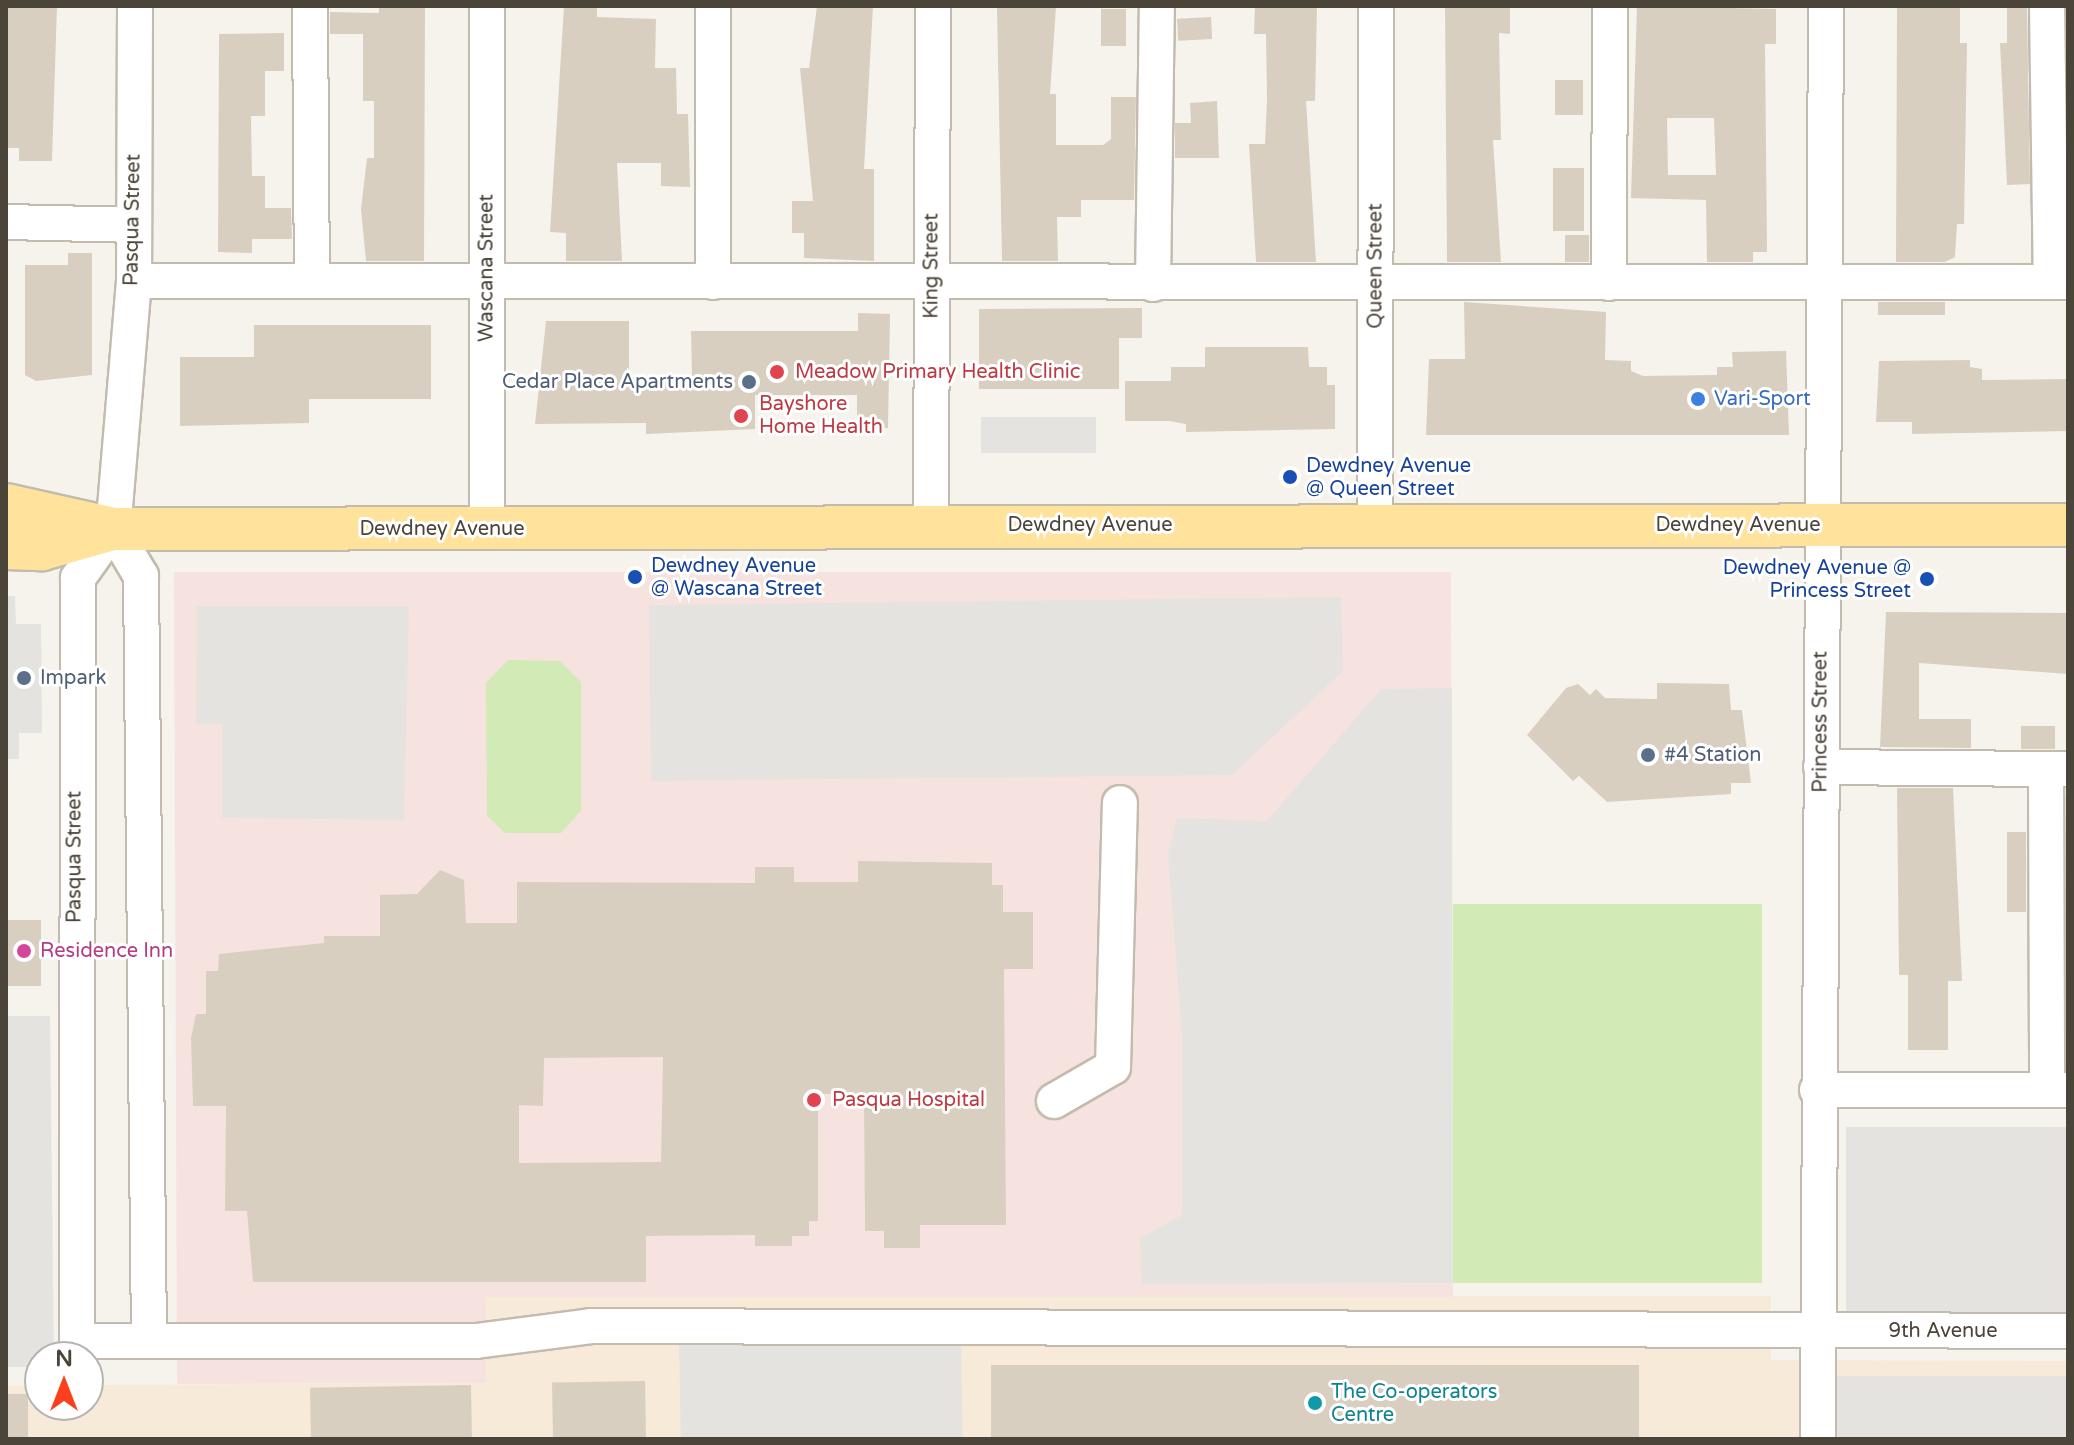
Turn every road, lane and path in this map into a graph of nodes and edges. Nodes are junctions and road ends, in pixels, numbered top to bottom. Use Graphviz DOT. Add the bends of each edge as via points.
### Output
graph roads {
  1 [pos="135,6"];
  2 [pos="310,6"];
  3 [pos="487,6"];
  4 [pos="713,6"];
  5 [pos="933,6"];
  6 [pos="1157,6"];
  7 [pos="1376,6"];
  8 [pos="1610,6"];
  9 [pos="1826,6"];
  10 [pos="2047,6"];
  11 [pos="6,222"];
  12 [pos="134,225"];
  13 [pos="931,280"];
  14 [pos="134,281"];
  15 [pos="312,281"];
  16 [pos="713,282"];
  17 [pos="1376,282"];
  18 [pos="1827,282"];
  19 [pos="2059,282"];
  20 [pos="1609,283"];
  21 [pos="487,284"];
  22 [pos="1153,284"];
  23 [pos="6,505"];
  24 [pos="931,525"];
  25 [pos="1375,525"];
  26 [pos="1822,525"];
  27 [pos="2068,525"];
  28 [pos="113,529"];
  29 [pos="487,529"];
  30 [pos="6,548"];
  31 [pos="1821,767"];
  32 [pos="2057,769"];
  33 [pos="1120,803"];
  34 [pos="1817,1090"];
  35 [pos="2058,1090"];
  36 [pos="1054,1101"];
  37 [pos="1818,1330"];
  38 [pos="2068,1331"];
  39 [pos="77,1341"];
  40 [pos="104,1341"];
  41 [pos="149,1341"];
  42 [pos="1818,1439"];
  1 -- 12 [label="street, Pasqua Street"];
  2 -- 15 [label="street"];
  3 -- 21 [label="street, Wascana Street"];
  4 -- 16 [label="street"];
  5 -- 13 [label="street, King Street"];
  6 -- 22 [label="street"];
  7 -- 17 [label="street, Queen Street"];
  8 -- 20 [label="street"];
  9 -- 18 [label="street, Princess Street"];
  10 -- 19 [label="street"];
  11 -- 12 [label="street"];
  12 -- 14 [label="street, Pasqua Street"];
  13 -- 16 [label="street"];
  13 -- 22 [label="street"];
  13 -- 24 [label="street, King Street"];
  14 -- 15 [label="street"];
  14 -- 28 [label="street, Pasqua Street"];
  15 -- 21 [label="street"];
  16 -- 21 [label="street"];
  17 -- 20 [label="street"];
  17 -- 22 [label="street"];
  17 -- 25 [label="street, Queen Street"];
  18 -- 19 [label="street"];
  18 -- 20 [label="street"];
  18 -- 26 [label="street, Princess Street"];
  21 -- 29 [label="street, Wascana Street"];
  23 -- 28 [label="main road, Dewdney Avenue"];
  24 -- 25 [label="main road, Dewdney Avenue"];
  24 -- 29 [label="main road, Dewdney Avenue"];
  25 -- 26 [label="main road, Dewdney Avenue"];
  26 -- 27 [label="main road, Dewdney Avenue"];
  26 -- 31 [label="street, Princess Street"];
  28 -- 29 [label="main road, Dewdney Avenue"];
  28 -- 30 [label="main road, Dewdney Avenue" via="42,549"];
  28 -- 39 [label="street, Pasqua Street" via="78,578"];
  28 -- 41 [label="street" via="141,576"];
  31 -- 32 [label="street"];
  31 -- 34 [label="street, Princess Street"];
  32 -- 35 [label="street"];
  33 -- 36 [label="street" via="1113,1067"];
  34 -- 35 [label="street"];
  34 -- 37 [label="street, Princess Street"];
  37 -- 38 [label="street, 9th Avenue"];
  37 -- 41 [label="street, 9th Avenue" via="591,1326 476,1341"];
  37 -- 42 [label="street, Princess Street"];
  40 -- 41 [label="street, 9th Avenue"];
}
